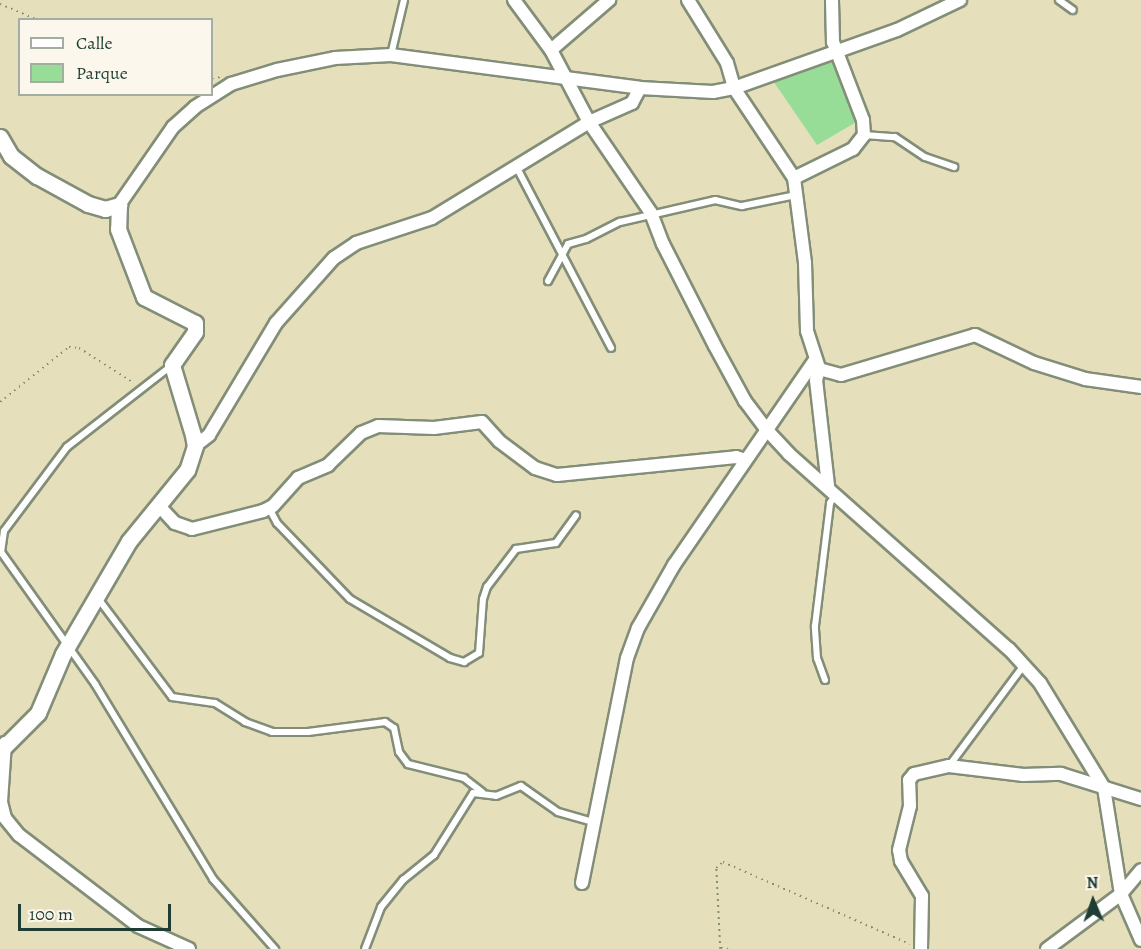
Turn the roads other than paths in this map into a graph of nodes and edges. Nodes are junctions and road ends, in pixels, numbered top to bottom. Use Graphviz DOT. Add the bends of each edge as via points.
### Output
graph roads {
  1 [pos="404,0"];
  2 [pos="514,0"];
  3 [pos="609,0"];
  4 [pos="688,0"];
  5 [pos="832,0"];
  6 [pos="960,0"];
  7 [pos="1059,0"];
  8 [pos="1073,10"];
  9 [pos="551,50"];
  10 [pos="837,51"];
  11 [pos="390,55"];
  12 [pos="569,78"];
  13 [pos="640,88"];
  14 [pos="734,88"];
  15 [pos="589,123"];
  16 [pos="864,135"];
  17 [pos="0,137"];
  18 [pos="954,167"];
  19 [pos="517,168"];
  20 [pos="794,178"];
  21 [pos="797,195"];
  22 [pos="119,205"];
  23 [pos="651,213"];
  24 [pos="561,253"];
  25 [pos="548,281"];
  26 [pos="611,348"];
  27 [pos="172,365"];
  28 [pos="817,365"];
  29 [pos="1141,387"];
  30 [pos="765,428"];
  31 [pos="195,446"];
  32 [pos="745,460"];
  33 [pos="832,490"];
  34 [pos="160,507"];
  35 [pos="269,508"];
  36 [pos="576,515"];
  37 [pos="97,596"];
  38 [pos="69,645"];
  39 [pos="1024,664"];
  40 [pos="825,680"];
  41 [pos="3,747"];
  42 [pos="949,766"];
  43 [pos="1104,788"];
  44 [pos="482,792"];
  45 [pos="1141,799"];
  46 [pos="593,822"];
  47 [pos="1141,870"];
  48 [pos="582,883"];
  49 [pos="1120,894"];
  50 [pos="1141,940"];
  51 [pos="189,949"];
  52 [pos="275,949"];
  53 [pos="365,949"];
  54 [pos="921,949"];
  55 [pos="1047,949"];
  1 -- 11 [label="lane"];
  2 -- 9 [label="street"];
  3 -- 9 [label="street"];
  4 -- 14 [label="street" via="727,63"];
  5 -- 10 [label="street"];
  6 -- 10 [label="street" via="897,30"];
  7 -- 8 [label="lane"];
  9 -- 12 [label="street"];
  10 -- 14 [label="street"];
  10 -- 16 [label="street" via="863,120"];
  11 -- 12 [label="street"];
  11 -- 22 [label="street" via="335,58 231,84 172,127"];
  12 -- 13 [label="street"];
  12 -- 15 [label="street"];
  13 -- 14 [label="street" via="713,92"];
  13 -- 15 [label="street" via="632,103"];
  14 -- 20 [label="street"];
  15 -- 19 [label="street"];
  15 -- 23 [label="street"];
  16 -- 18 [label="lane" via="895,137 925,157"];
  16 -- 20 [label="street" via="853,148"];
  17 -- 22 [label="street" via="11,156 37,176 88,204 105,209"];
  19 -- 24 [label="lane"];
  19 -- 31 [label="street" via="432,218 356,243 334,258 276,323 208,435"];
  20 -- 21 [label="street"];
  21 -- 23 [label="lane" via="742,206 715,200"];
  21 -- 28 [label="street" via="807,331"];
  22 -- 27 [label="street" via="118,229 144,297 195,323 195,332"];
  23 -- 24 [label="lane" via="568,244"];
  23 -- 30 [label="street" via="715,346 745,401"];
  24 -- 25 [label="lane"];
  24 -- 26 [label="lane"];
  27 -- 31 [label="street"];
  27 -- 38 [label="lane" via="67,447 2,536 4,562"];
  28 -- 29 [label="street" via="841,375 975,335 1034,363 1085,379"];
  28 -- 30 [label="street"];
  28 -- 33 [label="street"];
  30 -- 32 [label="street"];
  30 -- 33 [label="street"];
  31 -- 34 [label="street" via="187,470"];
  32 -- 35 [label="street" via="736,457 557,475 535,468 499,441 482,422 434,428 378,426 362,433 328,465 298,478"];
  32 -- 46 [label="street" via="674,565 638,628 627,658"];
  33 -- 39 [label="street"];
  33 -- 40 [label="lane" via="815,626 817,658"];
  34 -- 35 [label="street" via="180,526 199,529"];
  34 -- 37 [label="street" via="129,541"];
  35 -- 36 [label="lane" via="277,523 350,599 450,658 464,662 479,653 483,598 500,570 520,547 543,547 562,539"];
  37 -- 38 [label="street"];
  37 -- 44 [label="lane" via="171,697 215,703 245,722 272,732 308,732 385,722 394,728 399,752 408,764 464,778"];
  38 -- 41 [label="street" via="38,713"];
  38 -- 52 [label="lane" via="213,879"];
  39 -- 42 [label="lane"];
  39 -- 43 [label="street" via="1040,683"];
  41 -- 51 [label="street" via="1,802 5,818 19,835 138,926"];
  42 -- 43 [label="street" via="1023,775 1061,774"];
  42 -- 54 [label="street" via="924,770 909,780 910,806 899,850 901,861 922,896"];
  43 -- 45 [label="street"];
  43 -- 49 [label="street"];
  44 -- 46 [label="lane" via="496,796 521,786 558,812"];
  44 -- 53 [label="lane" via="470,795 434,855 403,880 381,907"];
  46 -- 48 [label="street"];
  47 -- 49 [label="street"];
  49 -- 50 [label="street"];
  49 -- 55 [label="street"];
}
